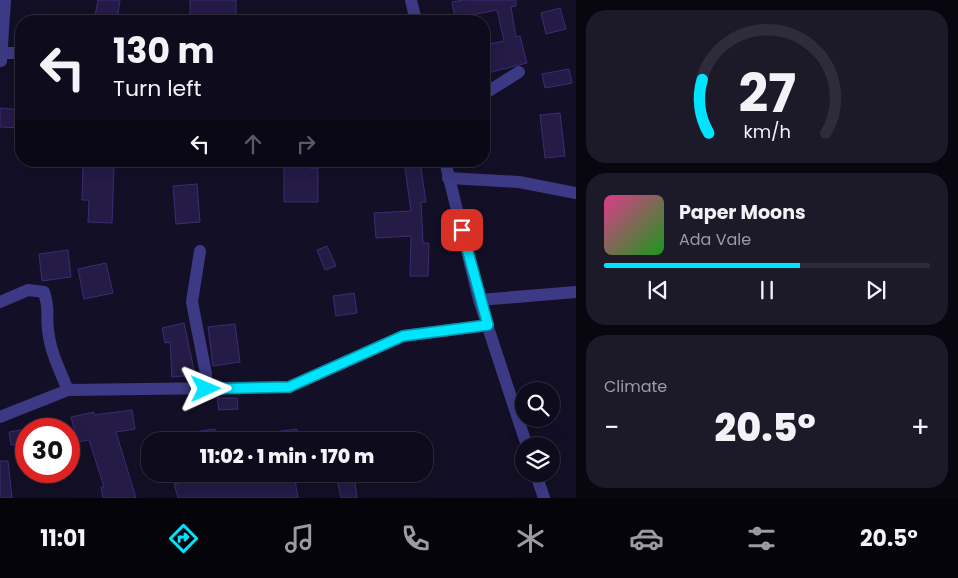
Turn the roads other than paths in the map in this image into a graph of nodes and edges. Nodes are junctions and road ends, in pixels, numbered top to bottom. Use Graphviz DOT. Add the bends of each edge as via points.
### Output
graph roads {
  1 [pos="5,0"];
  2 [pos="411,0"];
  3 [pos="415,15"];
  4 [pos="15,54"];
  5 [pos="1,57"];
  6 [pos="519,72"];
  7 [pos="490,90"];
  8 [pos="446,167"];
  9 [pos="448,178"];
  10 [pos="576,193"];
  11 [pos="200,250"];
  12 [pos="576,292"];
  13 [pos="480,300"];
  14 [pos="0,302"];
  15 [pos="488,325"];
  16 [pos="206,389"];
  17 [pos="68,390"];
  18 [pos="0,416"];
  19 [pos="524,437"];
  20 [pos="539,482"];
  21 [pos="544,498"];
  1 -- 5 [label="street"];
  2 -- 3 [label="street"];
  4 -- 5 [label="street"];
  6 -- 7 [label="street"];
  8 -- 9 [label="street"];
  9 -- 10 [label="street" via="519,182"];
  9 -- 13 [label="street"];
  11 -- 16 [label="street" via="192,302"];
  12 -- 13 [label="street"];
  13 -- 15 [label="street"];
  14 -- 17 [label="street" via="28,290 44,292 55,358"];
  15 -- 16 [label="street" via="403,336 289,387"];
  15 -- 19 [label="street"];
  16 -- 17 [label="street"];
  17 -- 18 [label="street"];
  20 -- 21 [label="street"];
}
